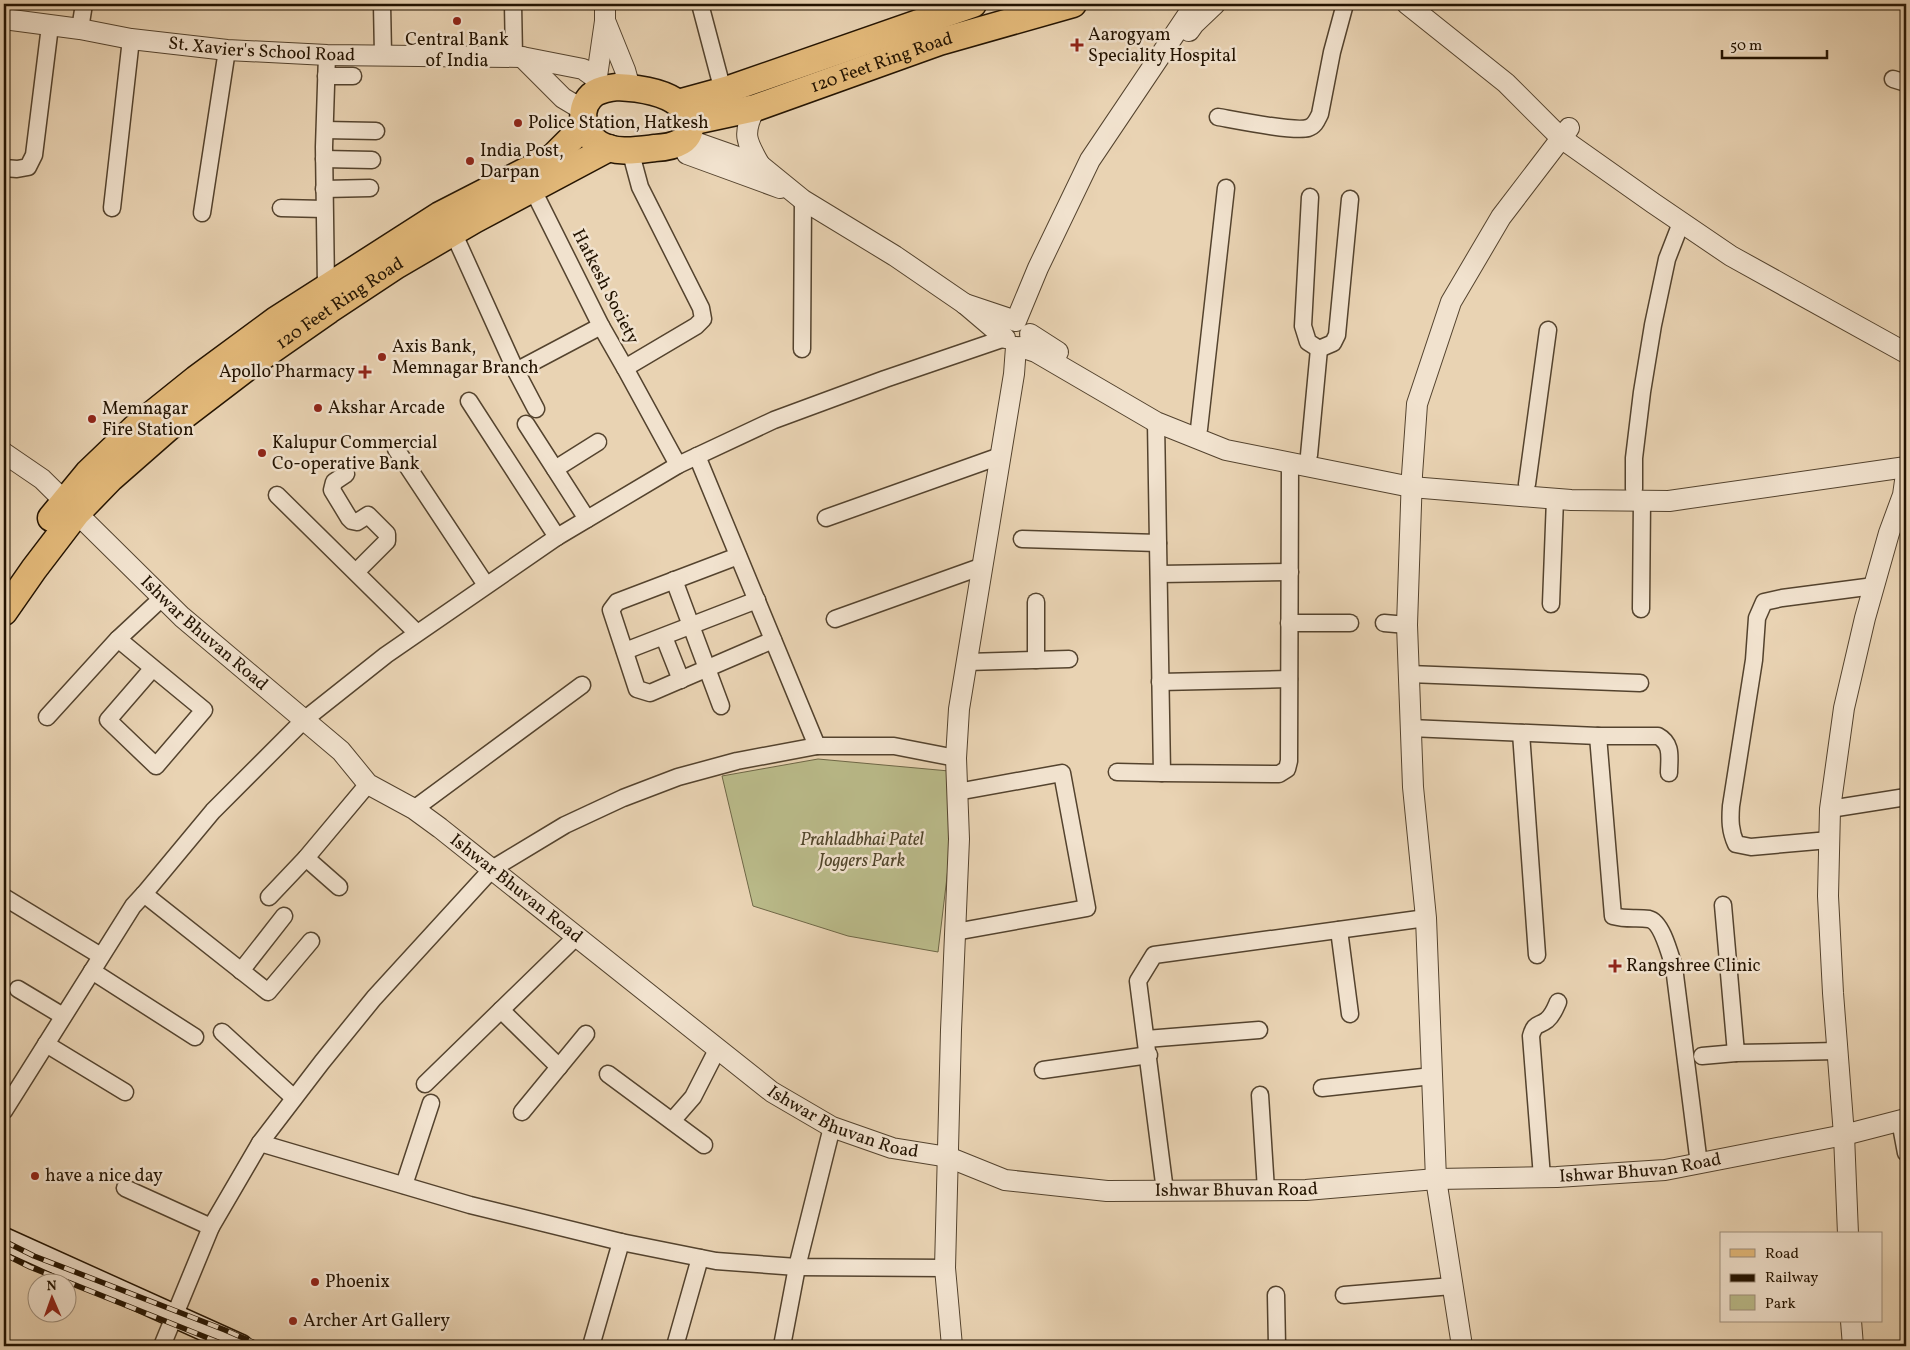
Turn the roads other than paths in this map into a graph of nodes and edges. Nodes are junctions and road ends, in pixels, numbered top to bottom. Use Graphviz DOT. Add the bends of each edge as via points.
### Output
graph roads {
  1 [pos="84,4"];
  2 [pos="382,4"];
  3 [pos="513,4"];
  4 [pos="700,4"];
  5 [pos="973,4"];
  6 [pos="1073,4"];
  7 [pos="1215,4"];
  8 [pos="1345,4"];
  9 [pos="1407,4"];
  10 [pos="1428,4"];
  11 [pos="944,8"];
  12 [pos="1189,9"];
  13 [pos="605,12"];
  14 [pos="4,19"];
  15 [pos="50,26"];
  16 [pos="80,29"];
  17 [pos="131,39"];
  18 [pos="227,50"];
  19 [pos="327,55"];
  20 [pos="382,55"];
  21 [pos="518,57"];
  22 [pos="326,76"];
  23 [pos="352,76"];
  24 [pos="630,88"];
  25 [pos="723,91"];
  26 [pos="582,108"];
  27 [pos="755,108"];
  28 [pos="1218,117"];
  29 [pos="680,128"];
  30 [pos="324,130"];
  31 [pos="376,131"];
  32 [pos="1565,133"];
  33 [pos="619,149"];
  34 [pos="324,160"];
  35 [pos="372,160"];
  36 [pos="760,165"];
  37 [pos="4,168"];
  38 [pos="370,188"];
  39 [pos="1226,188"];
  40 [pos="324,189"];
  41 [pos="533,190"];
  42 [pos="798,196"];
  43 [pos="1310,197"];
  44 [pos="1350,199"];
  45 [pos="112,208"];
  46 [pos="281,208"];
  47 [pos="324,209"];
  48 [pos="202,213"];
  49 [pos="1681,223"];
  50 [pos="453,232"];
  51 [pos="326,287"];
  52 [pos="601,326"];
  53 [pos="1548,330"];
  54 [pos="1019,336"];
  55 [pos="1906,338"];
  56 [pos="802,349"];
  57 [pos="1319,349"];
  58 [pos="1906,353"];
  59 [pos="625,368"];
  60 [pos="516,371"];
  61 [pos="469,401"];
  62 [pos="536,409"];
  63 [pos="1156,422"];
  64 [pos="526,424"];
  65 [pos="1199,429"];
  66 [pos="598,442"];
  67 [pos="396,449"];
  68 [pos="4,453"];
  69 [pos="1309,455"];
  70 [pos="697,456"];
  71 [pos="1000,456"];
  72 [pos="1906,459"];
  73 [pos="1290,464"];
  74 [pos="678,465"];
  75 [pos="555,469"];
  76 [pos="346,474"];
  77 [pos="1906,474"];
  78 [pos="1411,481"];
  79 [pos="1527,484"];
  80 [pos="277,495"];
  81 [pos="1638,495"];
  82 [pos="1556,499"];
  83 [pos="70,508"];
  84 [pos="826,518"];
  85 [pos="588,519"];
  86 [pos="557,537"];
  87 [pos="1022,539"];
  88 [pos="1158,543"];
  89 [pos="738,556"];
  90 [pos="983,566"];
  91 [pos="356,572"];
  92 [pos="1290,572"];
  93 [pos="1159,574"];
  94 [pos="674,580"];
  95 [pos="4,583"];
  96 [pos="486,585"];
  97 [pos="1874,586"];
  98 [pos="162,598"];
  99 [pos="757,600"];
  100 [pos="1036,602"];
  101 [pos="1551,604"];
  102 [pos="1641,609"];
  103 [pos="4,612"];
  104 [pos="835,618"];
  105 [pos="1350,622"];
  106 [pos="1289,623"];
  107 [pos="1384,623"];
  108 [pos="1407,624"];
  109 [pos="691,626"];
  110 [pos="417,633"];
  111 [pos="664,637"];
  112 [pos="118,639"];
  113 [pos="773,640"];
  114 [pos="625,651"];
  115 [pos="1069,659"];
  116 [pos="1036,660"];
  117 [pos="966,662"];
  118 [pos="153,668"];
  119 [pos="707,669"];
  120 [pos="1408,674"];
  121 [pos="1289,679"];
  122 [pos="681,680"];
  123 [pos="1160,682"];
  124 [pos="1640,683"];
  125 [pos="582,685"];
  126 [pos="722,706"];
  127 [pos="46,717"];
  128 [pos="304,720"];
  129 [pos="1410,728"];
  130 [pos="1521,733"];
  131 [pos="1598,736"];
  132 [pos="817,746"];
  133 [pos="956,758"];
  134 [pos="1117,772"];
  135 [pos="1162,773"];
  136 [pos="1669,773"];
  137 [pos="368,784"];
  138 [pos="957,792"];
  139 [pos="1906,797"];
  140 [pos="414,809"];
  141 [pos="1830,809"];
  142 [pos="1829,840"];
  143 [pos="306,858"];
  144 [pos="492,869"];
  145 [pos="339,887"];
  146 [pos="144,894"];
  147 [pos="4,896"];
  148 [pos="269,897"];
  149 [pos="1723,905"];
  150 [pos="284,916"];
  151 [pos="1426,918"];
  152 [pos="1339,930"];
  153 [pos="955,932"];
  154 [pos="577,936"];
  155 [pos="311,941"];
  156 [pos="1536,955"];
  157 [pos="101,956"];
  158 [pos="241,970"];
  159 [pos="92,971"];
  160 [pos="18,989"];
  161 [pos="1558,1002"];
  162 [pos="501,1010"];
  163 [pos="1350,1014"];
  164 [pos="64,1016"];
  165 [pos="1259,1030"];
  166 [pos="222,1032"];
  167 [pos="586,1034"];
  168 [pos="195,1037"];
  169 [pos="46,1044"];
  170 [pos="1147,1047"];
  171 [pos="718,1048"];
  172 [pos="1837,1051"];
  173 [pos="1736,1054"];
  174 [pos="1702,1056"];
  175 [pos="559,1067"];
  176 [pos="1043,1070"];
  177 [pos="608,1074"];
  178 [pos="1432,1076"];
  179 [pos="425,1084"];
  180 [pos="1322,1088"];
  181 [pos="125,1092"];
  182 [pos="1260,1095"];
  183 [pos="294,1098"];
  184 [pos="431,1103"];
  185 [pos="5,1106"];
  186 [pos="522,1112"];
  187 [pos="1903,1120"];
  188 [pos="672,1121"];
  189 [pos="832,1127"];
  190 [pos="1844,1135"];
  191 [pos="260,1143"];
  192 [pos="704,1146"];
  193 [pos="1906,1153"];
  194 [pos="948,1157"];
  195 [pos="1699,1164"];
  196 [pos="1542,1177"];
  197 [pos="1436,1179"];
  198 [pos="404,1185"];
  199 [pos="125,1188"];
  200 [pos="1266,1190"];
  201 [pos="1165,1191"];
  202 [pos="211,1227"];
  203 [pos="1848,1232"];
  204 [pos="4,1239"];
  205 [pos="621,1242"];
  206 [pos="4,1254"];
  207 [pos="700,1258"];
  208 [pos="797,1267"];
  209 [pos="945,1268"];
  210 [pos="42,1272"];
  211 [pos="1452,1286"];
  212 [pos="78,1288"];
  213 [pos="1276,1295"];
  214 [pos="1344,1296"];
  215 [pos="1852,1322"];
  216 [pos="169,1330"];
  217 [pos="208,1346"];
  218 [pos="241,1346"];
  219 [pos="591,1346"];
  220 [pos="675,1346"];
  221 [pos="782,1346"];
  222 [pos="952,1346"];
  223 [pos="1277,1346"];
  224 [pos="1462,1346"];
  225 [pos="1853,1346"];
  1 -- 16 [label="street"];
  2 -- 20 [label="street"];
  3 -- 21 [label="street"];
  4 -- 25 [label="street"];
  5 -- 11 [label="main road, 120 Feet Ring Road"];
  6 -- 27 [label="main road, 120 Feet Ring Road" via="939,42"];
  7 -- 54 [label="street" via="1194,24 1099,164"];
  8 -- 28 [label="street" via="1316,123 1307,128 1293,128"];
  9 -- 32 [label="street"];
  10 -- 32 [label="street" via="1514,73"];
  11 -- 25 [label="main road, 120 Feet Ring Road" via="832,54"];
  12 -- 54 [label="street" via="1090,160 1038,268"];
  13 -- 24 [label="street"];
  13 -- 26 [label="street"];
  14 -- 15 [label="street, St. Xavier's School Road"];
  15 -- 16 [label="street, St. Xavier's School Road"];
  15 -- 37 [label="street" via="34,155 28,167"];
  16 -- 17 [label="street, St. Xavier's School Road"];
  17 -- 18 [label="street, St. Xavier's School Road"];
  17 -- 45 [label="street"];
  18 -- 19 [label="street, St. Xavier's School Road"];
  18 -- 48 [label="street"];
  19 -- 20 [label="street, St. Xavier's School Road"];
  19 -- 22 [label="street"];
  20 -- 21 [label="street, St. Xavier's School Road"];
  21 -- 26 [label="street"];
  21 -- 26 [label="street, St. Xavier's School Road" via="583,69"];
  22 -- 23 [label="street"];
  22 -- 30 [label="street"];
  24 -- 26 [label="main road" via="604,89"];
  24 -- 29 [label="main road" via="662,95"];
  25 -- 29 [label="main road, 120 Feet Ring Road"];
  26 -- 33 [label="main road" via="591,138"];
  26 -- 51 [label="main road, 120 Feet Ring Road" via="552,157 440,215"];
  27 -- 29 [label="main road, 120 Feet Ring Road"];
  27 -- 36 [label="street" via="746,134 747,143"];
  29 -- 33 [label="main road"];
  29 -- 36 [label="street"];
  29 -- 42 [label="street"];
  30 -- 31 [label="street"];
  30 -- 34 [label="street"];
  32 -- 49 [label="street"];
  32 -- 55 [label="street" via="1738,245"];
  32 -- 78 [label="street" via="1502,217 1451,302 1417,404"];
  33 -- 41 [label="main road, 120 Feet Ring Road"];
  33 -- 59 [label="street, Hatkesh Society" via="701,308 703,319"];
  34 -- 35 [label="street"];
  34 -- 40 [label="street"];
  36 -- 42 [label="street"];
  38 -- 40 [label="street"];
  39 -- 65 [label="street"];
  40 -- 47 [label="street"];
  41 -- 50 [label="main road, 120 Feet Ring Road"];
  41 -- 52 [label="street, Hatkesh Society"];
  42 -- 54 [label="street"];
  42 -- 56 [label="street"];
  43 -- 57 [label="street" via="1303,326 1308,342"];
  44 -- 57 [label="street" via="1337,335 1333,343"];
  46 -- 47 [label="street"];
  47 -- 51 [label="street"];
  49 -- 58 [label="street" via="1732,256"];
  49 -- 81 [label="street" via="1667,259 1642,392 1634,458"];
  50 -- 60 [label="street"];
  50 -- 83 [label="main road, 120 Feet Ring Road" via="397,265 253,363"];
  51 -- 83 [label="main road, 120 Feet Ring Road" via="196,379 135,428 88,473"];
  52 -- 59 [label="street, Hatkesh Society"];
  52 -- 60 [label="street"];
  53 -- 79 [label="street"];
  54 -- 63 [label="street" via="1036,352"];
  54 -- 65 [label="street" via="1163,414"];
  54 -- 70 [label="street" via="893,376 774,420"];
  54 -- 71 [label="street"];
  57 -- 69 [label="street"];
  59 -- 74 [label="street"];
  60 -- 62 [label="street"];
  61 -- 86 [label="street"];
  63 -- 73 [label="street" via="1226,450"];
  63 -- 88 [label="street"];
  64 -- 75 [label="street"];
  65 -- 69 [label="street" via="1229,441"];
  66 -- 75 [label="street"];
  67 -- 96 [label="street"];
  68 -- 83 [label="street, Ishwar Bhuvan Road" via="42,479"];
  69 -- 78 [label="street"];
  70 -- 74 [label="street"];
  70 -- 89 [label="street"];
  71 -- 84 [label="street"];
  71 -- 90 [label="street"];
  72 -- 81 [label="street" via="1670,488"];
  73 -- 78 [label="street"];
  73 -- 92 [label="street"];
  74 -- 85 [label="street"];
  75 -- 85 [label="street"];
  76 -- 91 [label="street" via="334,482 332,490 349,518 357,522 368,515 388,537"];
  77 -- 97 [label="street" via="1903,495"];
  78 -- 79 [label="street"];
  78 -- 82 [label="street"];
  78 -- 108 [label="street"];
  79 -- 81 [label="street"];
  80 -- 91 [label="street"];
  81 -- 82 [label="street"];
  81 -- 102 [label="street"];
  82 -- 101 [label="street"];
  83 -- 95 [label="main road, 120 Feet Ring Road" via="40,532"];
  83 -- 98 [label="street, Ishwar Bhuvan Road"];
  83 -- 103 [label="main road, 120 Feet Ring Road"];
  85 -- 86 [label="street"];
  86 -- 96 [label="street"];
  87 -- 88 [label="street"];
  88 -- 93 [label="street"];
  89 -- 94 [label="street"];
  89 -- 99 [label="street"];
  90 -- 104 [label="street"];
  90 -- 117 [label="street"];
  91 -- 110 [label="street"];
  92 -- 93 [label="street"];
  92 -- 106 [label="street"];
  93 -- 123 [label="street"];
  94 -- 109 [label="street"];
  94 -- 114 [label="street" via="618,602 611,610"];
  96 -- 110 [label="street"];
  97 -- 141 [label="street" via="1844,708"];
  97 -- 142 [label="street" via="1764,602 1757,618 1754,660 1731,806 1732,834 1736,844 1751,847"];
  98 -- 112 [label="street"];
  98 -- 128 [label="street, Ishwar Bhuvan Road"];
  99 -- 109 [label="street"];
  99 -- 113 [label="street"];
  100 -- 116 [label="street"];
  105 -- 106 [label="street"];
  106 -- 121 [label="street"];
  107 -- 108 [label="street"];
  108 -- 120 [label="street"];
  109 -- 111 [label="street"];
  109 -- 119 [label="street"];
  110 -- 128 [label="street"];
  111 -- 114 [label="street"];
  111 -- 122 [label="street"];
  112 -- 118 [label="street"];
  112 -- 127 [label="street"];
  113 -- 119 [label="street"];
  113 -- 132 [label="street"];
  114 -- 122 [label="street" via="637,689 650,693"];
  115 -- 116 [label="street"];
  116 -- 117 [label="street"];
  117 -- 133 [label="street"];
  118 -- 118 [label="street" via="204,710 156,766 108,720"];
  119 -- 122 [label="street"];
  119 -- 126 [label="street"];
  120 -- 124 [label="street"];
  120 -- 129 [label="street"];
  121 -- 123 [label="street"];
  121 -- 135 [label="street" via="1289,761 1286,769 1279,774"];
  123 -- 135 [label="street"];
  125 -- 140 [label="street"];
  128 -- 137 [label="street, Ishwar Bhuvan Road" via="342,751"];
  128 -- 146 [label="street" via="214,811"];
  129 -- 130 [label="street"];
  129 -- 151 [label="street" via="1412,787"];
  130 -- 131 [label="street"];
  130 -- 156 [label="street"];
  131 -- 136 [label="street" via="1658,736 1669,746"];
  131 -- 195 [label="street" via="1613,916 1649,919 1667,942 1674,967"];
  132 -- 133 [label="street" via="894,746"];
  132 -- 144 [label="street" via="737,761 678,777 565,825"];
  133 -- 138 [label="street"];
  134 -- 135 [label="street"];
  137 -- 140 [label="street, Ishwar Bhuvan Road"];
  137 -- 143 [label="street"];
  138 -- 153 [label="street" via="959,838"];
  138 -- 153 [label="street" via="1062,773 1087,908"];
  139 -- 141 [label="street"];
  140 -- 144 [label="street, Ishwar Bhuvan Road"];
  141 -- 142 [label="street"];
  142 -- 172 [label="street" via="1828,896"];
  143 -- 145 [label="street"];
  143 -- 148 [label="street"];
  144 -- 154 [label="street, Ishwar Bhuvan Road"];
  144 -- 183 [label="street" via="374,998"];
  146 -- 157 [label="street"];
  146 -- 158 [label="street"];
  147 -- 157 [label="street"];
  149 -- 173 [label="street"];
  150 -- 158 [label="street"];
  151 -- 152 [label="street"];
  151 -- 178 [label="street"];
  152 -- 163 [label="street"];
  152 -- 170 [label="street" via="1154,956 1138,981"];
  153 -- 194 [label="street"];
  154 -- 162 [label="street"];
  154 -- 171 [label="street, Ishwar Bhuvan Road"];
  155 -- 158 [label="street" via="268,992"];
  157 -- 159 [label="street"];
  159 -- 164 [label="street"];
  159 -- 168 [label="street"];
  160 -- 164 [label="street"];
  161 -- 196 [label="street" via="1553,1014 1538,1024 1531,1036"];
  162 -- 175 [label="street"];
  162 -- 179 [label="street"];
  164 -- 169 [label="street"];
  165 -- 170 [label="street"];
  166 -- 183 [label="street"];
  167 -- 175 [label="street"];
  169 -- 181 [label="street"];
  169 -- 185 [label="street"];
  170 -- 176 [label="street"];
  170 -- 201 [label="street"];
  171 -- 188 [label="street" via="693,1097"];
  171 -- 189 [label="street, Ishwar Bhuvan Road" via="772,1092"];
  172 -- 173 [label="street"];
  172 -- 190 [label="street"];
  173 -- 174 [label="street"];
  175 -- 186 [label="street"];
  177 -- 188 [label="street"];
  178 -- 180 [label="street"];
  178 -- 197 [label="street"];
  182 -- 200 [label="street"];
  183 -- 191 [label="street"];
  184 -- 198 [label="street"];
  187 -- 190 [label="street, Ishwar Bhuvan Road"];
  187 -- 193 [label="street"];
  188 -- 192 [label="street"];
  189 -- 194 [label="street, Ishwar Bhuvan Road" via="892,1148"];
  189 -- 208 [label="street"];
  190 -- 195 [label="street, Ishwar Bhuvan Road"];
  190 -- 203 [label="street"];
  191 -- 198 [label="street"];
  191 -- 202 [label="street"];
  194 -- 201 [label="street, Ishwar Bhuvan Road" via="1005,1180 1107,1191"];
  194 -- 209 [label="street"];
  195 -- 196 [label="street, Ishwar Bhuvan Road" via="1665,1170"];
  196 -- 197 [label="street, Ishwar Bhuvan Road"];
  197 -- 200 [label="street, Ishwar Bhuvan Road" via="1306,1190"];
  197 -- 211 [label="street"];
  198 -- 205 [label="street" via="470,1205"];
  199 -- 202 [label="street"];
  200 -- 201 [label="street, Ishwar Bhuvan Road"];
  202 -- 216 [label="street"];
  204 -- 216 [label="main road"];
  205 -- 207 [label="street"];
  205 -- 219 [label="street"];
  206 -- 210 [label="main road"];
  207 -- 208 [label="street" via="716,1262"];
  207 -- 220 [label="street"];
  208 -- 209 [label="street"];
  208 -- 221 [label="street"];
  209 -- 222 [label="street"];
  211 -- 214 [label="street"];
  211 -- 224 [label="street"];
  212 -- 216 [label="main road"];
  213 -- 223 [label="street"];
  215 -- 225 [label="street"];
  216 -- 217 [label="main road"];
  216 -- 218 [label="main road"];
}
